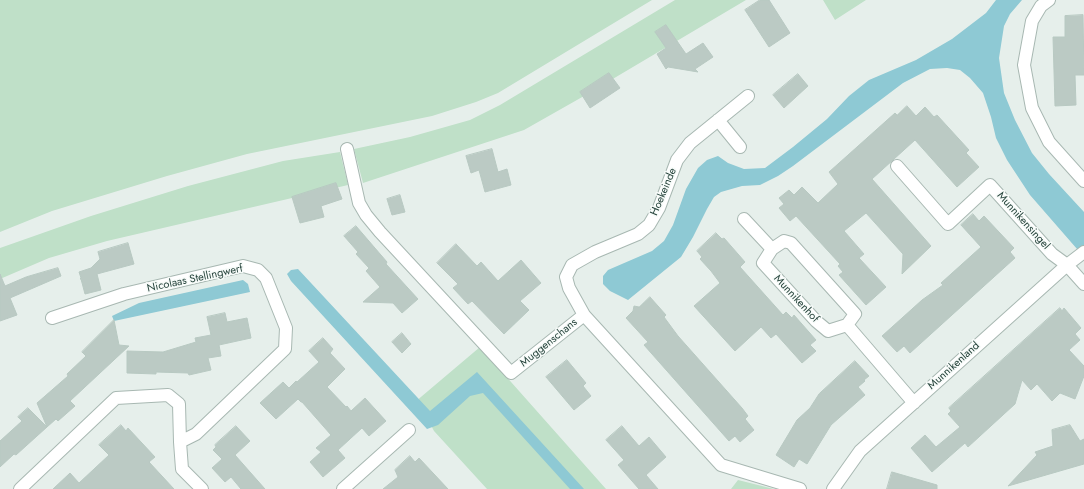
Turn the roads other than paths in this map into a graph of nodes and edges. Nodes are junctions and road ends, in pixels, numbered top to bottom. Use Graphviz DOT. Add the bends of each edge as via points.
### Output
graph roads {
  1 [pos="1049,0"];
  2 [pos="748,96"];
  3 [pos="718,120"];
  4 [pos="740,147"];
  5 [pos="347,150"];
  6 [pos="897,166"];
  7 [pos="1084,181"];
  8 [pos="744,219"];
  9 [pos="772,248"];
  10 [pos="1082,254"];
  11 [pos="1067,265"];
  12 [pos="1084,284"];
  13 [pos="584,315"];
  14 [pos="52,318"];
  15 [pos="847,325"];
  16 [pos="914,403"];
  17 [pos="409,430"];
  18 [pos="180,442"];
  19 [pos="20,489"];
  20 [pos="202,489"];
  21 [pos="343,489"];
  22 [pos="800,489"];
  23 [pos="833,489"];
  1 -- 7 [label="street" via="1041,6 1032,21 1024,65 1032,108 1049,142"];
  2 -- 3 [label="street, Hoekeinde"];
  3 -- 4 [label="street"];
  3 -- 13 [label="street, Hoekeinde" via="690,142 677,160 659,208 649,225 638,234 572,265 566,277"];
  5 -- 13 [label="street, Muggenschans" via="360,203 366,215 511,373"];
  6 -- 11 [label="street, Munnikensingel" via="948,224 990,185 1052,254"];
  8 -- 9 [label="street"];
  9 -- 15 [label="street" via="784,241 791,243 855,314"];
  9 -- 15 [label="street, Munnikenhof" via="763,263 816,321 828,331"];
  10 -- 11 [label="street, Munnikenland"];
  11 -- 12 [label="street"];
  11 -- 16 [label="street, Munnikenland"];
  13 -- 22 [label="street, Muggenschans" via="721,465"];
  14 -- 18 [label="street, Nicolaas Stellingwerf" via="124,294 243,266 258,270 266,278 286,328 285,349 196,434"];
  15 -- 16 [label="street"];
  16 -- 23 [label="street, Munnikenland" via="860,451"];
  17 -- 21 [label="street"];
  18 -- 19 [label="street" via="180,404 168,395 116,398"];
  18 -- 20 [label="street" via="182,469"];
}
